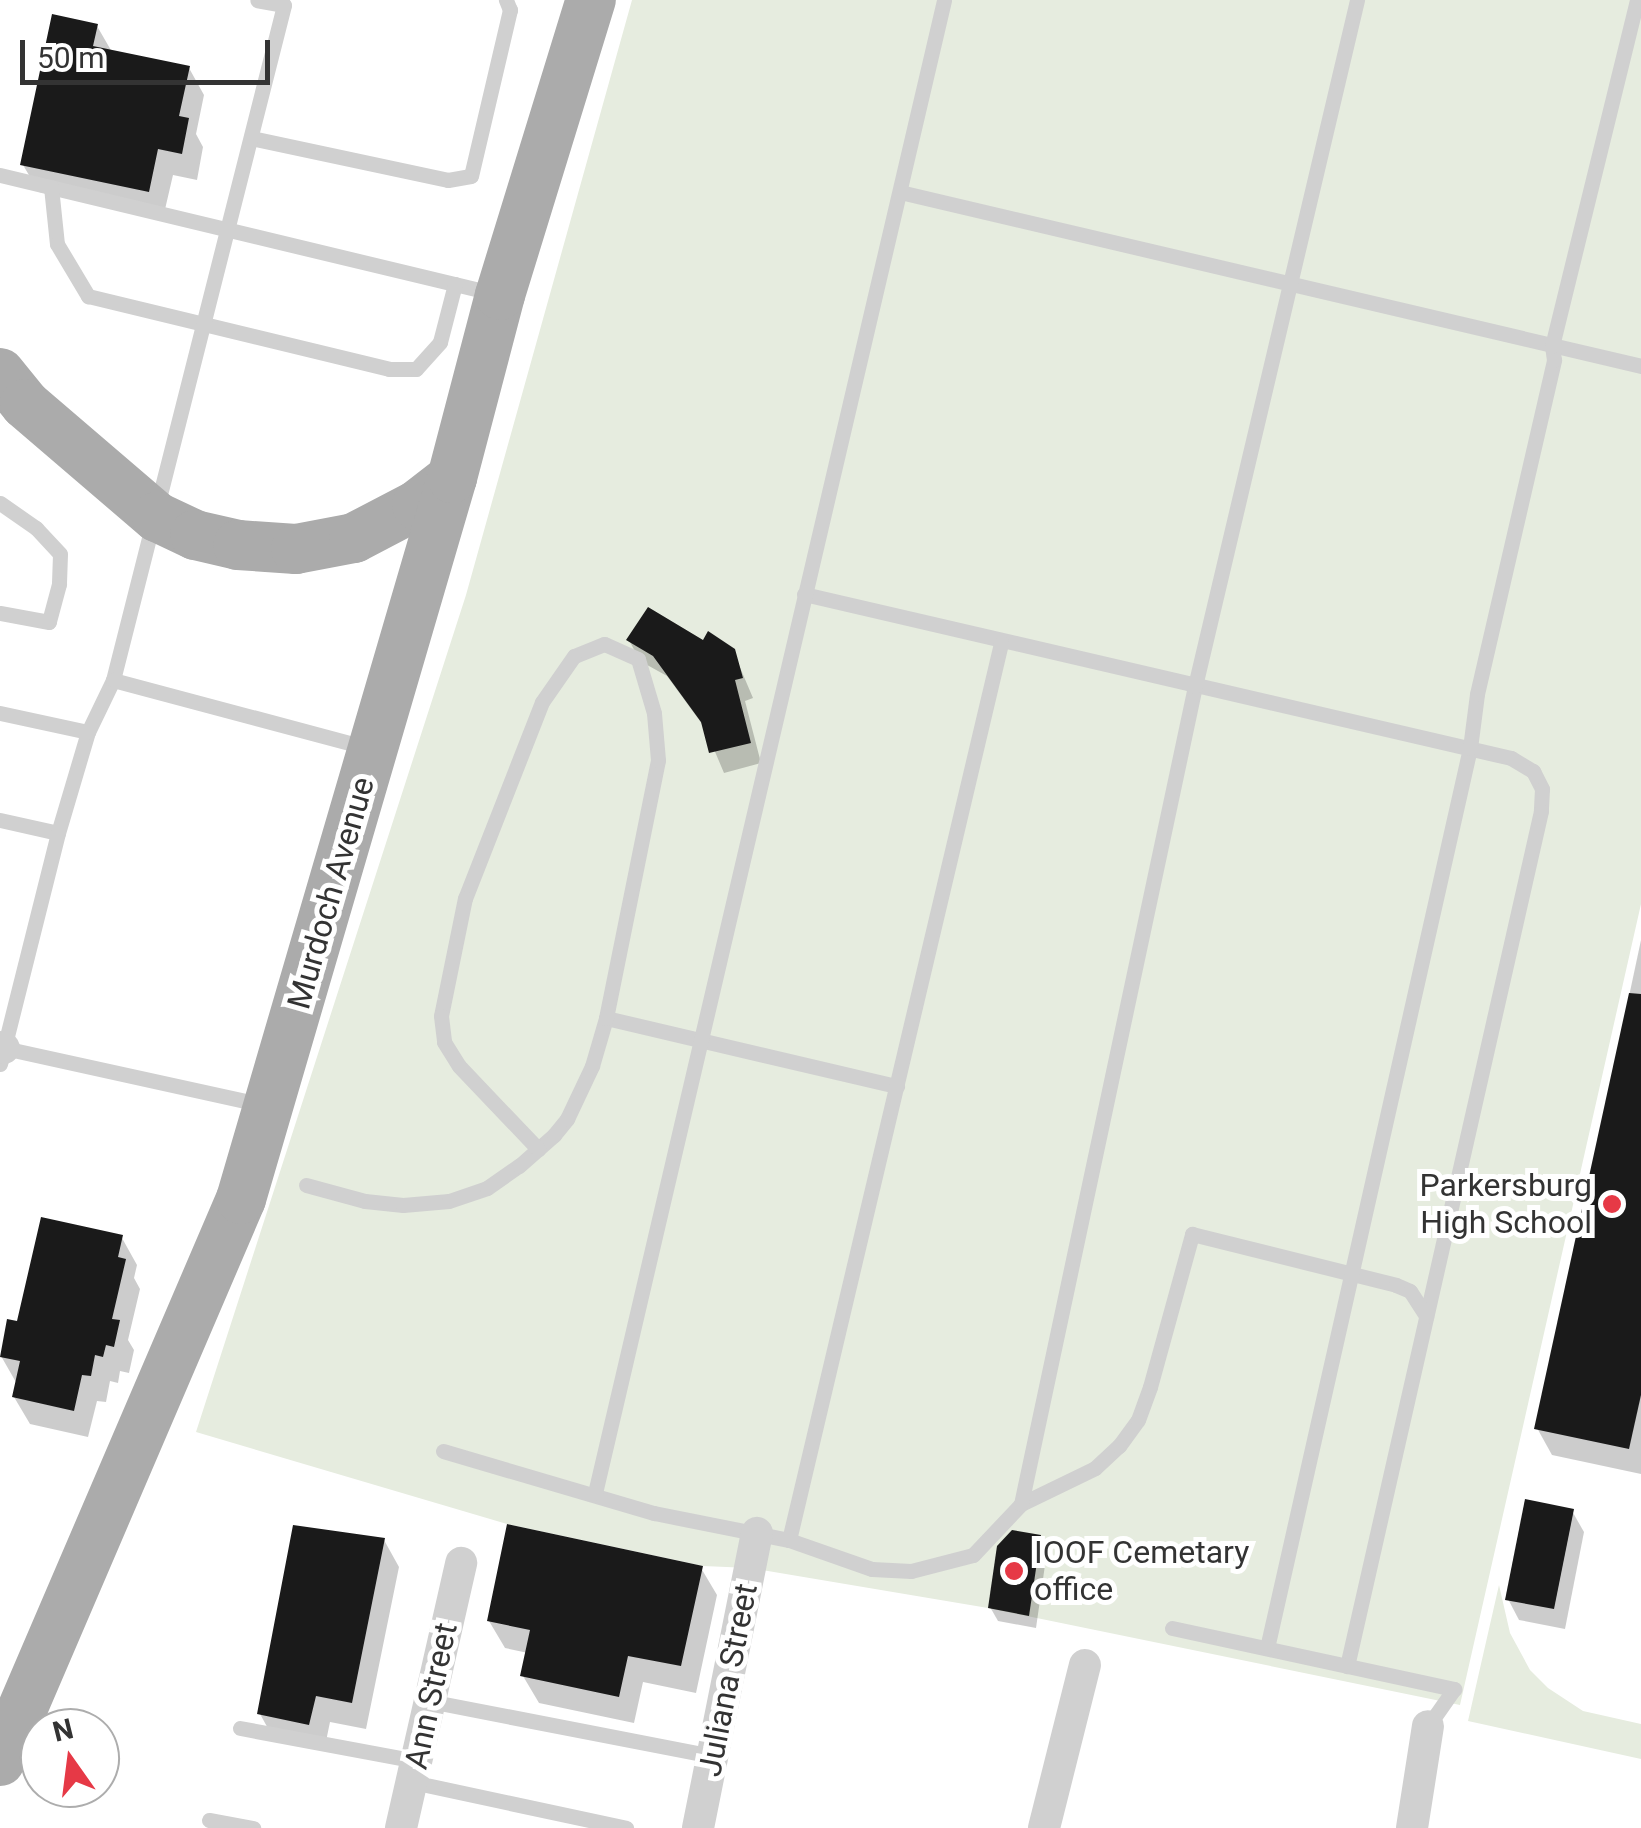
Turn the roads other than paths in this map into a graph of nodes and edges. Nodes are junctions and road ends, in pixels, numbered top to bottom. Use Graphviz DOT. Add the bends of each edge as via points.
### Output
graph roads {
  1 [pos="258,0"];
  2 [pos="506,0"];
  3 [pos="591,0"];
  4 [pos="944,0"];
  5 [pos="1357,0"];
  6 [pos="1637,0"];
  7 [pos="284,2"];
  8 [pos="250,138"];
  9 [pos="0,175"];
  10 [pos="51,187"];
  11 [pos="900,192"];
  12 [pos="228,230"];
  13 [pos="1291,285"];
  14 [pos="478,289"];
  15 [pos="204,323"];
  16 [pos="1552,346"];
  17 [pos="1641,366"];
  18 [pos="0,373"];
  19 [pos="452,478"];
  20 [pos="0,503"];
  21 [pos="156,517"];
  22 [pos="804,594"];
  23 [pos="0,612"];
  24 [pos="1001,644"];
  25 [pos="113,680"];
  26 [pos="1195,686"];
  27 [pos="0,713"];
  28 [pos="88,732"];
  29 [pos="1470,748"];
  30 [pos="373,750"];
  31 [pos="0,820"];
  32 [pos="58,833"];
  33 [pos="606,1018"];
  34 [pos="701,1038"];
  35 [pos="1,1053"];
  36 [pos="896,1086"];
  37 [pos="268,1106"];
  38 [pos="538,1149"];
  39 [pos="306,1184"];
  40 [pos="1352,1275"];
  41 [pos="1426,1316"];
  42 [pos="442,1452"];
  43 [pos="595,1492"];
  44 [pos="1021,1504"];
  45 [pos="773,1536"];
  46 [pos="461,1563"];
  47 [pos="1172,1628"];
  48 [pos="1267,1648"];
  49 [pos="1086,1665"];
  50 [pos="1347,1666"];
  51 [pos="428,1701"];
  52 [pos="1428,1726"];
  53 [pos="240,1728"];
  54 [pos="712,1756"];
  55 [pos="0,1761"];
  56 [pos="414,1771"];
  57 [pos="209,1820"];
  58 [pos="253,1828"];
  59 [pos="402,1828"];
  60 [pos="626,1828"];
  61 [pos="698,1828"];
  62 [pos="1044,1828"];
  63 [pos="1412,1828"];
  1 -- 7 [label="lane"];
  2 -- 8 [label="lane" via="510,10 471,176 448,180"];
  3 -- 14 [label="main road, Murdoch Avenue"];
  4 -- 11 [label="lane"];
  5 -- 13 [label="lane"];
  6 -- 16 [label="lane"];
  7 -- 8 [label="lane"];
  8 -- 12 [label="lane"];
  9 -- 10 [label="lane"];
  10 -- 12 [label="lane"];
  10 -- 15 [label="lane" via="57,244 88,296"];
  11 -- 13 [label="lane"];
  11 -- 22 [label="lane"];
  12 -- 14 [label="lane"];
  12 -- 15 [label="lane"];
  13 -- 16 [label="lane"];
  13 -- 26 [label="lane"];
  14 -- 15 [label="lane" via="416,369 389,369"];
  14 -- 19 [label="main road, Murdoch Avenue"];
  15 -- 21 [label="lane"];
  16 -- 17 [label="lane"];
  16 -- 29 [label="lane"];
  18 -- 21 [label="main road" via="25,404"];
  19 -- 21 [label="main road" via="388,523 326,546 238,545"];
  19 -- 30 [label="main road, Murdoch Avenue"];
  20 -- 23 [label="lane" via="60,554 49,622"];
  21 -- 25 [label="lane"];
  22 -- 24 [label="lane"];
  22 -- 34 [label="lane"];
  24 -- 26 [label="lane"];
  24 -- 36 [label="lane"];
  25 -- 28 [label="lane"];
  25 -- 30 [label="lane"];
  26 -- 29 [label="lane"];
  26 -- 44 [label="lane"];
  27 -- 28 [label="lane"];
  28 -- 32 [label="lane"];
  29 -- 40 [label="lane"];
  29 -- 41 [label="lane" via="1512,758 1532,771 1542,789 1541,812"];
  30 -- 37 [label="main road, Murdoch Avenue"];
  31 -- 32 [label="lane"];
  32 -- 35 [label="lane"];
  33 -- 34 [label="lane"];
  33 -- 38 [label="lane" via="567,1119"];
  33 -- 38 [label="lane" via="658,760 654,713 638,660 604,644 574,656 542,702 465,898 441,1016 444,1042 459,1066"];
  34 -- 36 [label="lane"];
  34 -- 43 [label="lane"];
  35 -- 37 [label="lane"];
  36 -- 45 [label="lane"];
  37 -- 55 [label="main road, Murdoch Avenue" via="241,1198"];
  38 -- 39 [label="lane" via="487,1188 449,1201 384,1203"];
  40 -- 41 [label="lane" via="1410,1291"];
  40 -- 44 [label="lane" via="1192,1234 1138,1420 1095,1468"];
  40 -- 48 [label="lane"];
  41 -- 50 [label="lane"];
  42 -- 43 [label="lane"];
  43 -- 45 [label="lane" via="654,1513"];
  44 -- 45 [label="lane" via="973,1555 911,1572 872,1568"];
  45 -- 54 [label="street, Juliana Street"];
  46 -- 51 [label="street, Ann Street"];
  47 -- 48 [label="lane"];
  48 -- 50 [label="lane"];
  49 -- 62 [label="street"];
  50 -- 52 [label="lane" via="1454,1689"];
  51 -- 54 [label="lane"];
  51 -- 56 [label="street, Ann Street"];
  52 -- 63 [label="street"];
  53 -- 56 [label="lane"];
  54 -- 61 [label="street, Juliana Street"];
  56 -- 59 [label="street, Ann Street"];
  56 -- 60 [label="lane"];
  57 -- 58 [label="lane"];
}
